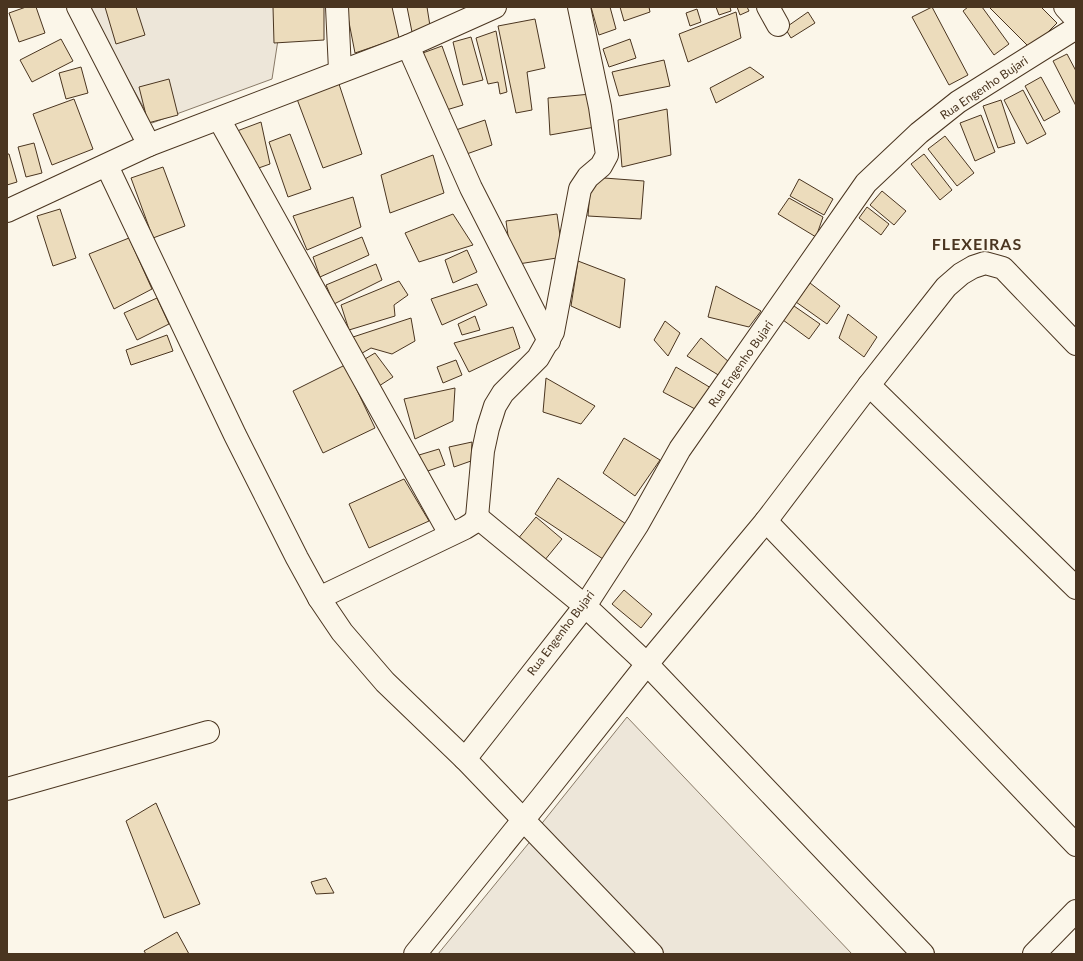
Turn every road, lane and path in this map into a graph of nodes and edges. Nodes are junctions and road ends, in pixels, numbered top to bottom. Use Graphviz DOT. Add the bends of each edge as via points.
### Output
graph roads {
  1 [pos="78,7"];
  2 [pos="337,7"];
  3 [pos="494,7"];
  4 [pos="579,7"];
  5 [pos="1065,7"];
  6 [pos="1076,19"];
  7 [pos="1076,28"];
  8 [pos="408,46"];
  9 [pos="340,70"];
  10 [pos="219,119"];
  11 [pos="150,145"];
  12 [pos="107,166"];
  13 [pos="7,210"];
  14 [pos="549,341"];
  15 [pos="1076,344"];
  16 [pos="869,385"];
  17 [pos="477,517"];
  18 [pos="766,521"];
  19 [pos="450,534"];
  20 [pos="1076,588"];
  21 [pos="318,598"];
  22 [pos="585,606"];
  23 [pos="647,664"];
  24 [pos="208,732"];
  25 [pos="465,758"];
  26 [pos="7,789"];
  27 [pos="523,819"];
  28 [pos="1076,845"];
  29 [pos="1076,911"];
  30 [pos="415,954"];
  31 [pos="652,954"];
  32 [pos="923,954"];
  33 [pos="1034,954"];
  1 -- 11 [label="street"];
  2 -- 9 [label="street"];
  3 -- 8 [label="street"];
  4 -- 14 [label="street" via="600,107 607,155 601,166 588,177 580,189 557,317"];
  5 -- 6 [label="street"];
  7 -- 22 [label="street, Rua Engenho Bujari" via="958,102 866,183 680,450 638,524"];
  8 -- 9 [label="street"];
  8 -- 14 [label="street" via="471,188"];
  9 -- 10 [label="street"];
  10 -- 11 [label="street"];
  10 -- 19 [label="street"];
  11 -- 12 [label="street"];
  12 -- 13 [label="street"];
  12 -- 21 [label="street" via="235,435"];
  14 -- 17 [label="street" via="538,358 503,393 495,406 483,451"];
  15 -- 16 [label="street" via="1003,268 985,263 961,274 946,287"];
  16 -- 18 [label="street"];
  16 -- 20 [label="street"];
  17 -- 19 [label="street" via="473,524"];
  17 -- 22 [label="street"];
  18 -- 23 [label="street"];
  18 -- 28 [label="street"];
  19 -- 21 [label="street"];
  21 -- 25 [label="street" via="342,632 385,682"];
  22 -- 23 [label="street"];
  22 -- 25 [label="street, Rua Engenho Bujari"];
  23 -- 27 [label="street"];
  23 -- 32 [label="street"];
  24 -- 26 [label="street"];
  25 -- 27 [label="street"];
  27 -- 30 [label="street"];
  27 -- 31 [label="street"];
  29 -- 33 [label="street"];
}
